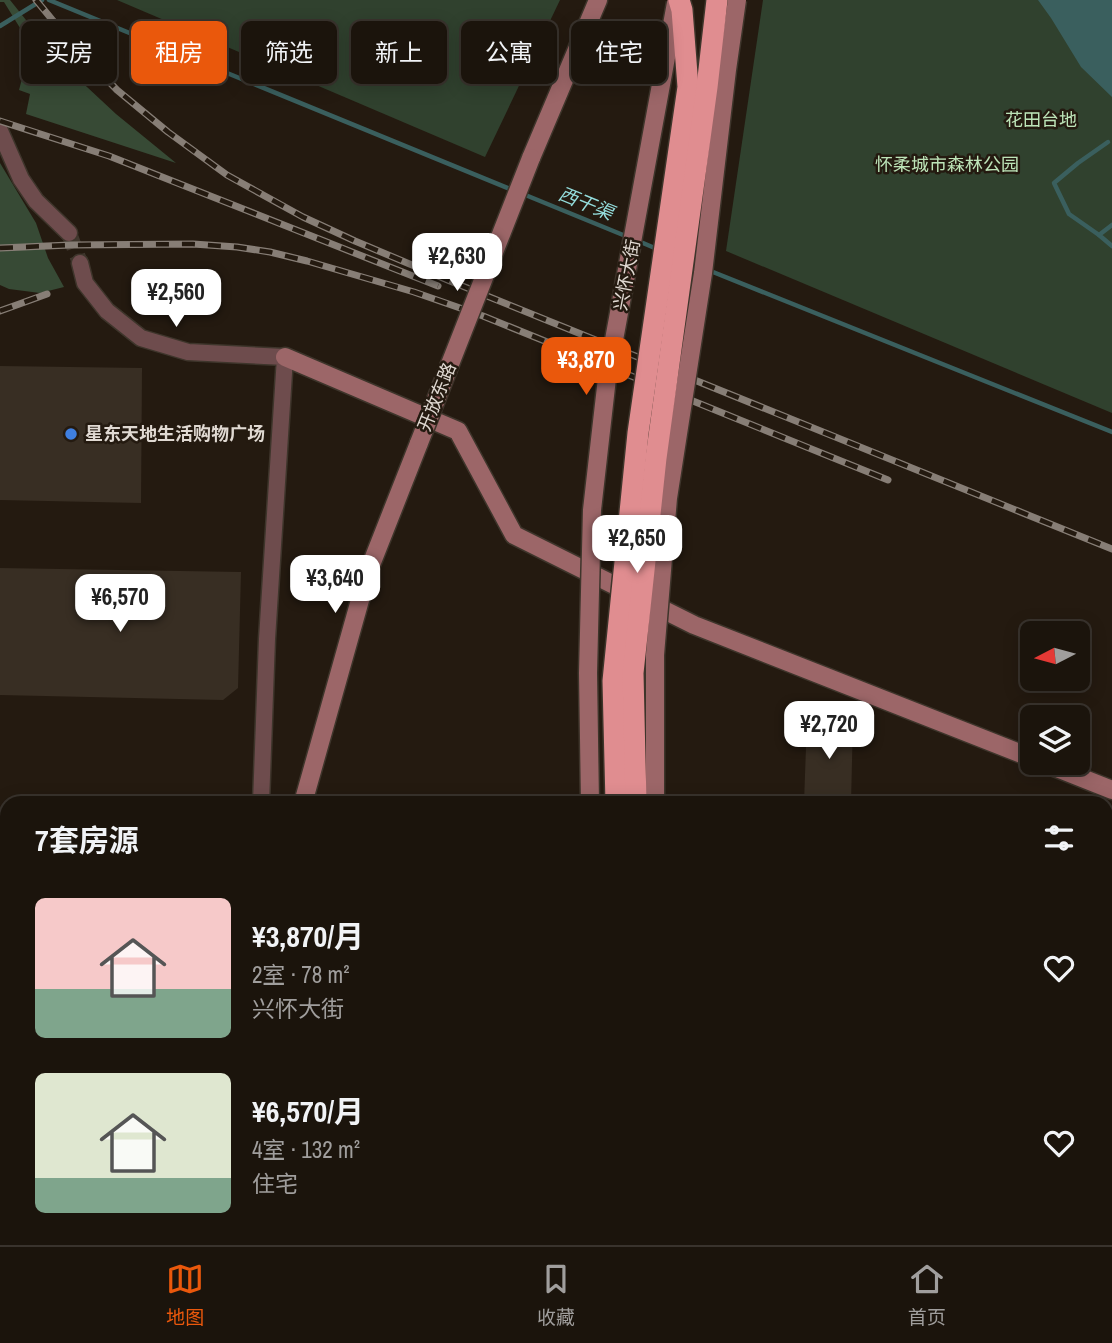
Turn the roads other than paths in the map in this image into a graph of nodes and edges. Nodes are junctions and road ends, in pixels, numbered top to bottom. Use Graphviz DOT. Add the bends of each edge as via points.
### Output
graph roads {
  1 [pos="598,0"];
  2 [pos="678,0"];
  3 [pos="717,0"];
  4 [pos="737,0"];
  5 [pos="0,131"];
  6 [pos="69,233"];
  7 [pos="80,263"];
  8 [pos="285,357"];
  9 [pos="1020,753"];
  10 [pos="1074,775"];
  11 [pos="1112,790"];
  12 [pos="261,796"];
  13 [pos="305,796"];
  14 [pos="590,796"];
  15 [pos="616,796"];
  16 [pos="636,796"];
  17 [pos="655,796"];
  1 -- 13 [label="street, 开放东路, bridge" via="367,575"];
  2 -- 14 [label="street, 兴怀大街, bridge" via="607,378 592,510"];
  2 -- 15 [label="highway, bridge" via="688,86 632,488 613,681"];
  3 -- 16 [label="highway, bridge" via="656,457 633,673"];
  4 -- 17 [label="street, bridge" via="703,273 668,498 655,655"];
  5 -- 6 [label="street" via="36,201"];
  7 -- 8 [label="street" via="85,283 107,311 141,338 188,352"];
  8 -- 9 [label="street" via="458,431 514,536 694,625"];
  8 -- 12 [label="street"];
  10 -- 11 [label="street"];
}
